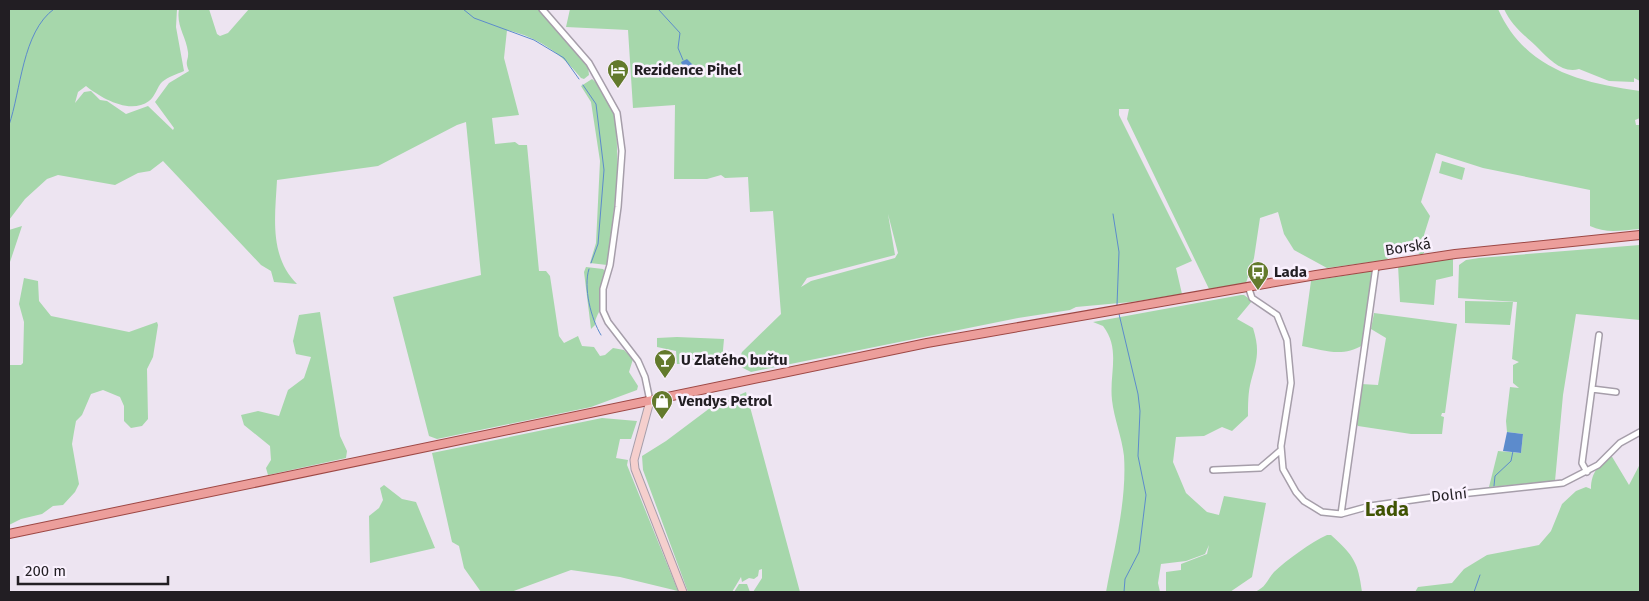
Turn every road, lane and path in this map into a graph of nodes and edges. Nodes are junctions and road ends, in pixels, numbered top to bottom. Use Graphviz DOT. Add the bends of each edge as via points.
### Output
graph roads {
  1 [pos="542,9"];
  2 [pos="1640,235"];
  3 [pos="1376,266"];
  4 [pos="1248,286"];
  5 [pos="1599,335"];
  6 [pos="1592,389"];
  7 [pos="1616,392"];
  8 [pos="650,401"];
  9 [pos="1640,432"];
  10 [pos="1281,450"];
  11 [pos="1213,470"];
  12 [pos="1586,472"];
  13 [pos="1340,514"];
  14 [pos="9,534"];
  15 [pos="683,592"];
  1 -- 8 [label="street" via="589,63 617,113 622,151 618,207 603,311 638,361"];
  2 -- 3 [label="main road, Borská" via="1518,246"];
  3 -- 4 [label="main road, Borská"];
  3 -- 13 [label="street"];
  4 -- 8 [label="main road, Borská" via="927,343"];
  4 -- 10 [label="street, Dolní" via="1252,298 1277,314 1287,340 1290,394"];
  5 -- 6 [label="street"];
  6 -- 7 [label="street"];
  6 -- 12 [label="street" via="1582,463"];
  8 -- 14 [label="main road, Borská"];
  8 -- 15 [label="street" via="634,460 635,469"];
  9 -- 12 [label="street, Dolní" via="1620,443"];
  10 -- 11 [label="street" via="1260,468"];
  10 -- 13 [label="street, Dolní" via="1285,474 1304,501 1322,512"];
  12 -- 13 [label="street, Dolní" via="1555,485 1433,497"];
}
